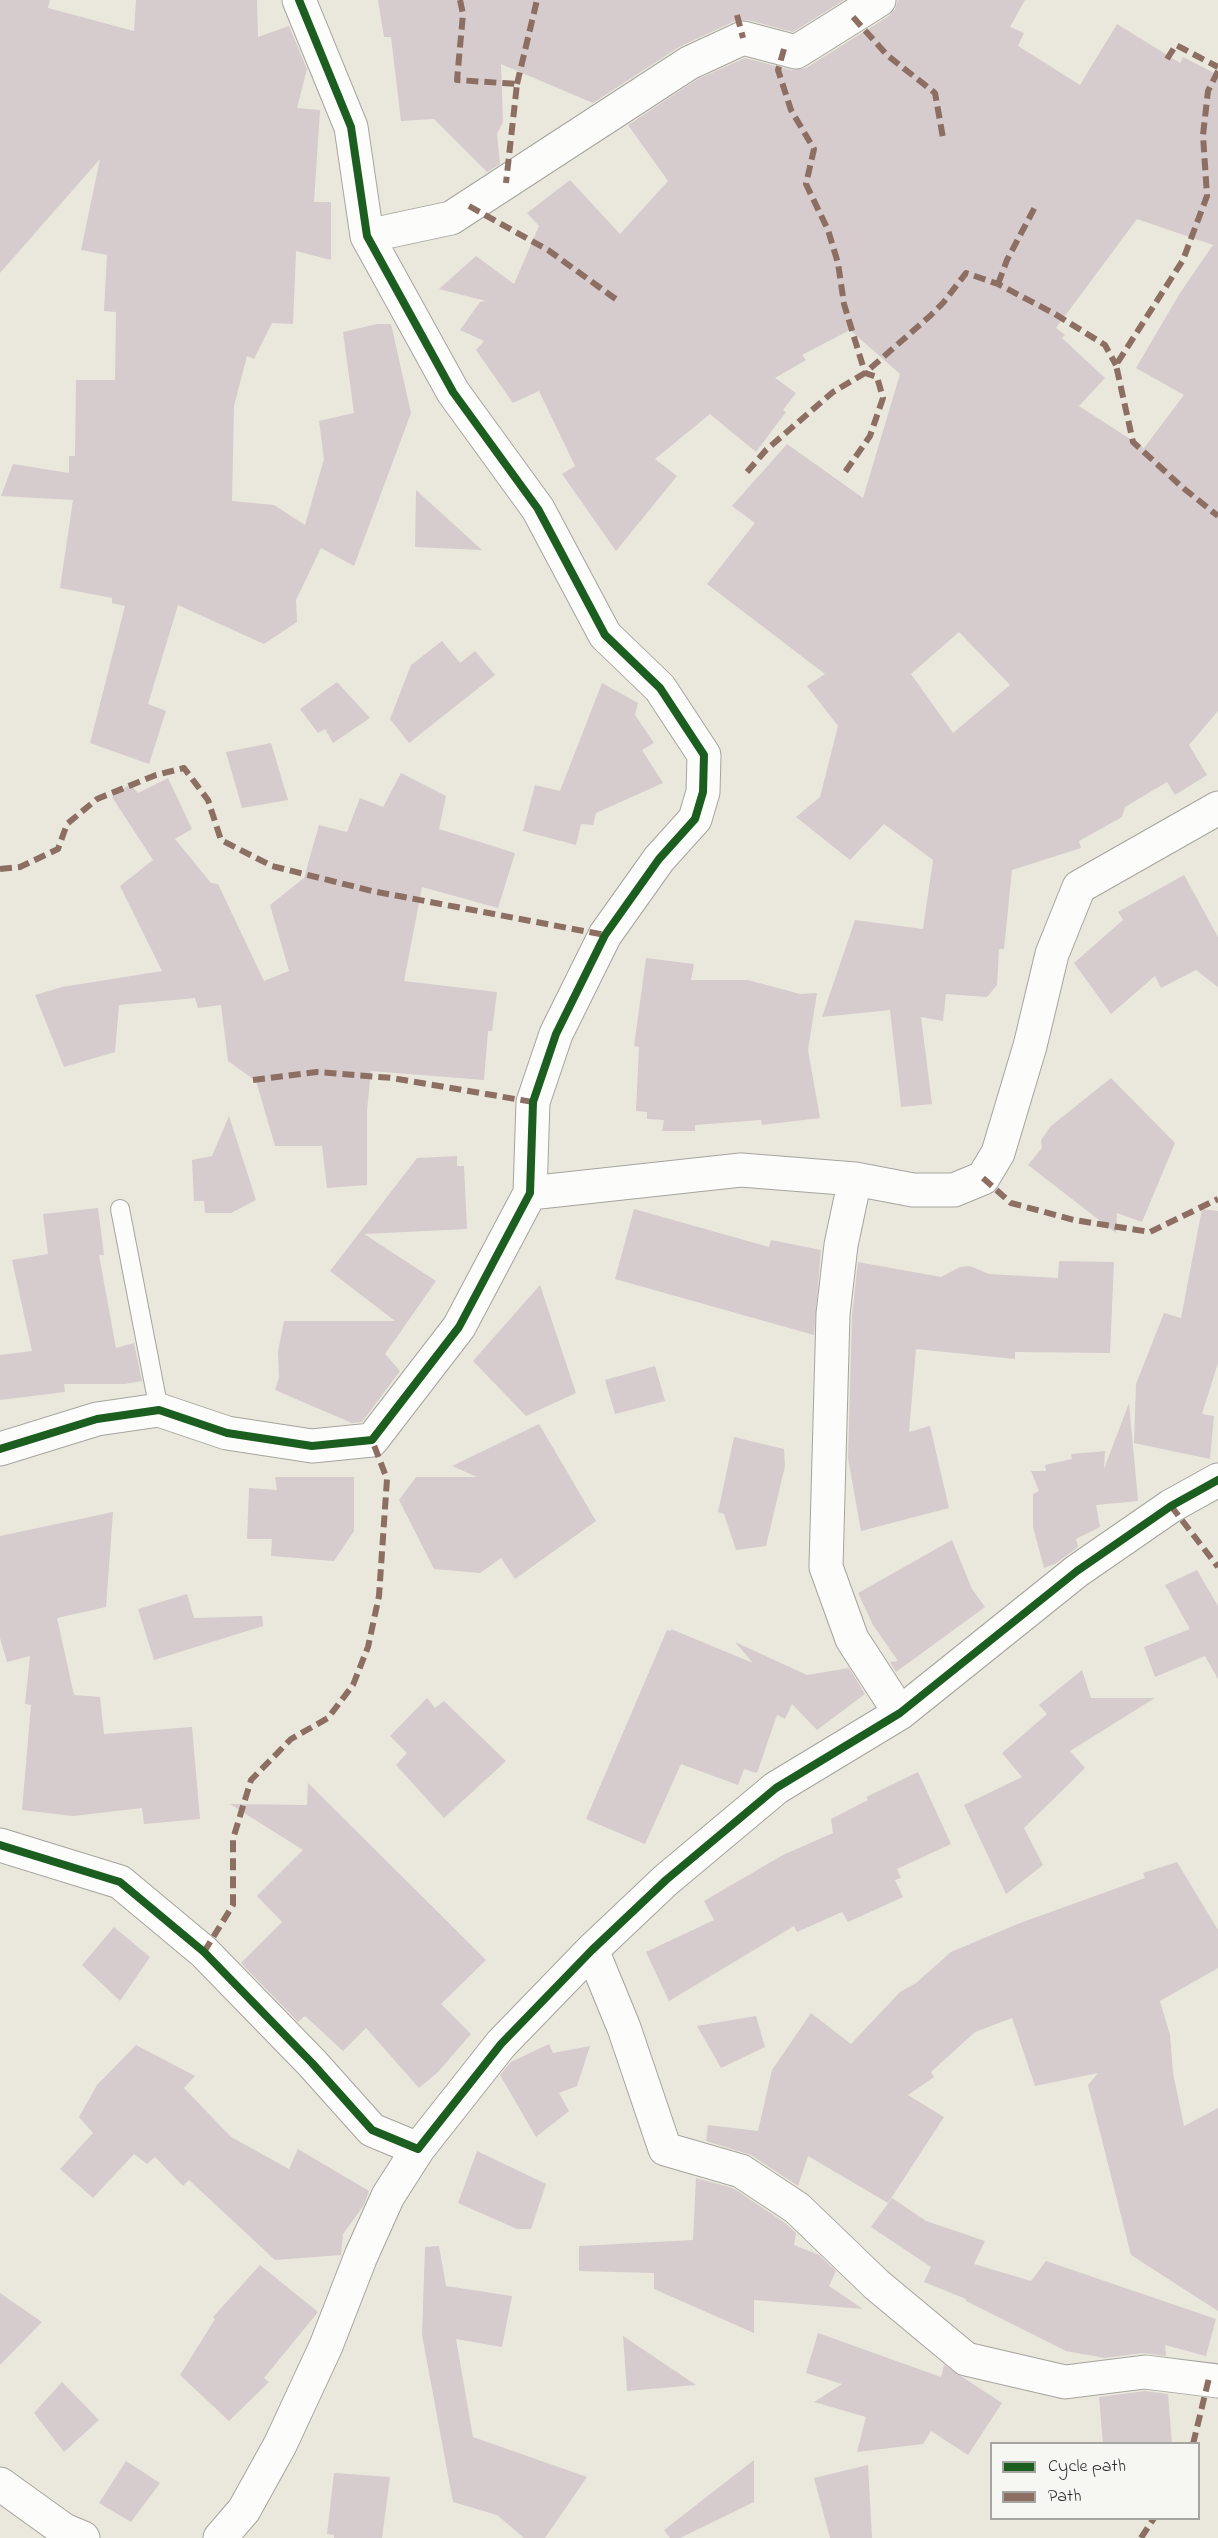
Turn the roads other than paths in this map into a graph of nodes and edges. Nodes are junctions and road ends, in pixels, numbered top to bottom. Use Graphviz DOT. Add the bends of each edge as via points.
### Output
graph roads {
  1 [pos="299,0"];
  2 [pos="879,0"];
  3 [pos="367,236"];
  4 [pos="1218,808"];
  5 [pos="855,1179"];
  6 [pos="530,1193"];
  7 [pos="120,1209"];
  8 [pos="159,1410"];
  9 [pos="0,1449"];
  10 [pos="1218,1480"];
  11 [pos="900,1713"];
  12 [pos="0,1845"];
  13 [pos="592,1950"];
  14 [pos="418,2149"];
  15 [pos="1218,2381"];
  16 [pos="0,2484"];
  17 [pos="84,2538"];
  18 [pos="220,2538"];
  1 -- 3 [label="street" via="351,127"];
  2 -- 3 [label="street" via="796,52 743,38 689,63 451,218"];
  3 -- 6 [label="street" via="453,392 538,509 605,635 660,688 704,755 703,792 695,819 658,859 605,935 556,1034 533,1102"];
  4 -- 5 [label="street" via="1079,887 1052,954 1002,1142 983,1178 954,1190 913,1190"];
  5 -- 6 [label="street" via="741,1170"];
  5 -- 11 [label="street" via="841,1245 833,1314 826,1567 852,1639"];
  6 -- 8 [label="street" via="459,1327 372,1440 312,1446 227,1433"];
  7 -- 8 [label="lane"];
  8 -- 9 [label="street" via="97,1419"];
  10 -- 11 [label="street" via="1171,1506 1077,1571"];
  11 -- 13 [label="street" via="776,1788 666,1880"];
  12 -- 14 [label="street" via="120,1882 204,1952 372,2130"];
  13 -- 14 [label="street" via="501,2044"];
  13 -- 15 [label="street" via="624,2028 665,2149 741,2171 797,2208 877,2285 966,2358 1065,2382 1145,2372"];
  14 -- 18 [label="street" via="388,2196 280,2445 243,2510"];
  16 -- 17 [label="street" via="63,2530"];
}
